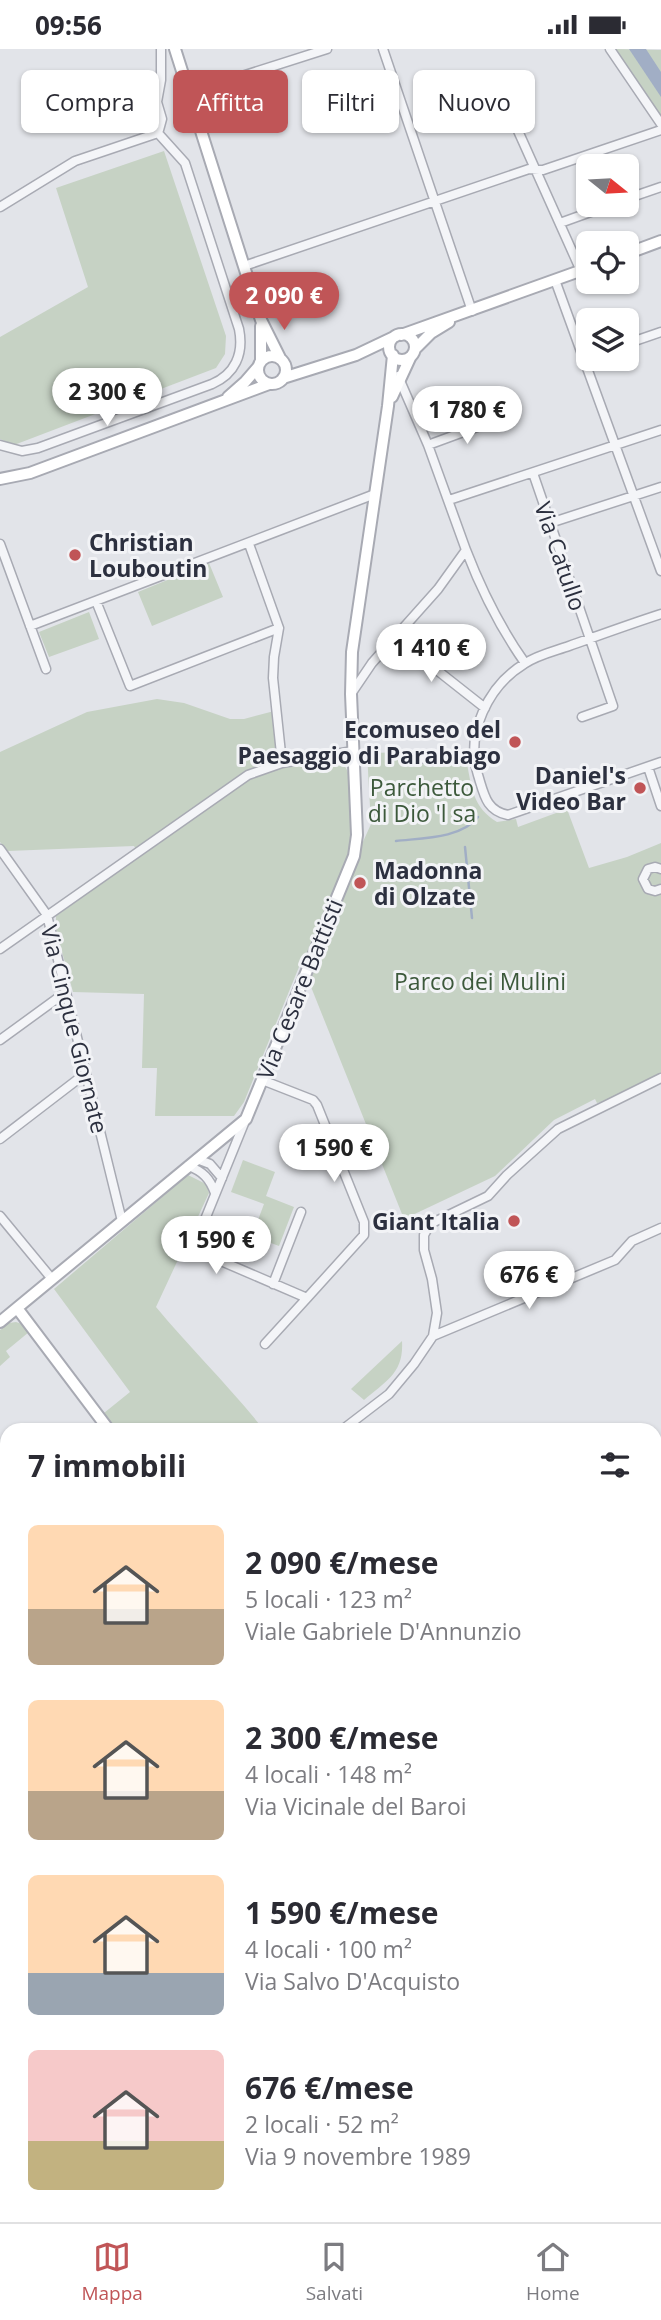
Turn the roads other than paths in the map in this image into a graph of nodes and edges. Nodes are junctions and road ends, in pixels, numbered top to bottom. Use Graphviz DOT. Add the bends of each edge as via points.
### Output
graph roads {
  1 [pos="162,49"];
  2 [pos="175,49"];
  3 [pos="327,49"];
  4 [pos="383,49"];
  5 [pos="610,49"];
  6 [pos="182,70"];
  7 [pos="261,70"];
  8 [pos="159,90"];
  9 [pos="159,109"];
  10 [pos="661,124"];
  11 [pos="159,127"];
  12 [pos="661,130"];
  13 [pos="154,133"];
  14 [pos="158,133"];
  15 [pos="202,133"];
  16 [pos="519,133"];
  17 [pos="536,170"];
  18 [pos="661,187"];
  19 [pos="639,195"];
  20 [pos="434,201"];
  21 [pos="0,207"];
  22 [pos="577,217"];
  23 [pos="560,223"];
  24 [pos="661,241"];
  25 [pos="639,249"];
  26 [pos="576,254"];
  27 [pos="244,266"];
  28 [pos="576,272"];
  29 [pos="555,280"];
  30 [pos="468,312"];
  31 [pos="261,320"];
  32 [pos="576,332"];
  33 [pos="661,332"];
  34 [pos="398,335"];
  35 [pos="639,340"];
  36 [pos="412,353"];
  37 [pos="392,354"];
  38 [pos="356,355"];
  39 [pos="282,361"];
  40 [pos="259,364"];
  41 [pos="390,368"];
  42 [pos="314,369"];
  43 [pos="591,371"];
  44 [pos="283,378"];
  45 [pos="400,378"];
  46 [pos="269,384"];
  47 [pos="220,404"];
  48 [pos="388,406"];
  49 [pos="496,420"];
  50 [pos="661,430"];
  51 [pos="0,445"];
  52 [pos="428,445"];
  53 [pos="615,446"];
  54 [pos="533,473"];
  55 [pos="0,478"];
  56 [pos="661,487"];
  57 [pos="375,493"];
  58 [pos="634,496"];
  59 [pos="449,500"];
  60 [pos="550,523"];
  61 [pos="0,544"];
  62 [pos="248,544"];
  63 [pos="466,550"];
  64 [pos="661,571"];
  65 [pos="96,601"];
  66 [pos="661,614"];
  67 [pos="30,626"];
  68 [pos="279,628"];
  69 [pos="395,637"];
  70 [pos="590,639"];
  71 [pos="525,663"];
  72 [pos="46,669"];
  73 [pos="351,694"];
  74 [pos="485,708"];
  75 [pos="582,717"];
  76 [pos="353,751"];
  77 [pos="474,757"];
  78 [pos="407,759"];
  79 [pos="661,762"];
  80 [pos="282,763"];
  81 [pos="648,767"];
  82 [pos="661,806"];
  83 [pos="2,855"];
  84 [pos="661,869"];
  85 [pos="661,889"];
  86 [pos="47,915"];
  87 [pos="0,949"];
  88 [pos="66,992"];
  89 [pos="0,1040"];
  90 [pos="86,1073"];
  91 [pos="661,1078"];
  92 [pos="262,1080"];
  93 [pos="246,1119"];
  94 [pos="0,1139"];
  95 [pos="193,1163"];
  96 [pos="222,1178"];
  97 [pos="215,1193"];
  98 [pos="301,1212"];
  99 [pos="0,1216"];
  100 [pos="122,1221"];
  101 [pos="661,1228"];
  102 [pos="52,1279"];
  103 [pos="273,1284"];
  104 [pos="307,1298"];
  105 [pos="17,1308"];
  106 [pos="0,1322"];
  107 [pos="433,1336"];
  108 [pos="265,1344"];
  109 [pos="104,1423"];
  110 [pos="351,1423"];
  1 -- 8 [label="street"];
  2 -- 6 [label="street"];
  3 -- 7 [label="street"];
  4 -- 20 [label="street"];
  5 -- 10 [label="street"];
  9 -- 11 [label="street"];
  12 -- 17 [label="street"];
  13 -- 21 [label="street" via="75,161"];
  14 -- 51 [label="street" via="186,163 239,329 237,362 227,376 212,384 38,448 22,451"];
  15 -- 27 [label="street"];
  16 -- 17 [label="street"];
  17 -- 20 [label="street"];
  17 -- 23 [label="street"];
  18 -- 19 [label="street"];
  20 -- 27 [label="street"];
  20 -- 30 [label="street"];
  22 -- 23 [label="street"];
  23 -- 26 [label="street"];
  24 -- 25 [label="street"];
  27 -- 31 [label="street"];
  28 -- 29 [label="street"];
  29 -- 30 [label="street"];
  29 -- 32 [label="street"];
  30 -- 34 [label="street"];
  30 -- 36 [label="street" via="431,333"];
  31 -- 39 [label="street"];
  31 -- 40 [label="street"];
  33 -- 35 [label="street"];
  34 -- 36 [label="street" via="413,340"];
  34 -- 37 [label="street" via="390,343"];
  34 -- 38 [label="street"];
  36 -- 37 [label="street" via="401,360"];
  36 -- 45 [label="street"];
  37 -- 38 [label="street"];
  37 -- 41 [label="street"];
  38 -- 42 [label="street"];
  39 -- 40 [label="street" via="270,356"];
  39 -- 42 [label="street"];
  39 -- 44 [label="street"];
  40 -- 46 [label="street" via="260,378"];
  40 -- 47 [label="street"];
  41 -- 45 [label="street"];
  41 -- 48 [label="street"];
  42 -- 44 [label="street"];
  43 -- 53 [label="street"];
  44 -- 46 [label="street"];
  45 -- 48 [label="street"];
  45 -- 52 [label="street"];
  46 -- 47 [label="street"];
  47 -- 55 [label="street" via="30,474"];
  48 -- 57 [label="street, Via Cesare Battisti"];
  49 -- 52 [label="street"];
  50 -- 53 [label="street"];
  52 -- 59 [label="street"];
  53 -- 54 [label="street"];
  53 -- 58 [label="street"];
  54 -- 59 [label="street"];
  54 -- 60 [label="street, Via Catullo"];
  56 -- 58 [label="street"];
  57 -- 62 [label="street"];
  57 -- 73 [label="street, Via Cesare Battisti" via="352,652"];
  58 -- 60 [label="street"];
  58 -- 64 [label="street"];
  59 -- 63 [label="street"];
  60 -- 70 [label="street, Via Catullo"];
  61 -- 67 [label="street"];
  62 -- 65 [label="street"];
  62 -- 68 [label="street"];
  63 -- 69 [label="street"];
  63 -- 71 [label="street"];
  65 -- 67 [label="street"];
  65 -- 68 [label="street" via="130,686"];
  66 -- 70 [label="street"];
  67 -- 72 [label="street"];
  68 -- 80 [label="street" via="273,678"];
  69 -- 73 [label="street"];
  69 -- 74 [label="street"];
  70 -- 71 [label="street"];
  70 -- 75 [label="street, Via Catullo" via="613,706"];
  71 -- 74 [label="street" via="500,683"];
  73 -- 76 [label="street, Via Cesare Battisti"];
  74 -- 77 [label="street" via="477,727"];
  76 -- 80 [label="street"];
  76 -- 92 [label="street, Via Cesare Battisti" via="355,851"];
  77 -- 78 [label="street"];
  77 -- 81 [label="street" via="488,805 499,814 515,814"];
  79 -- 81 [label="street"];
  80 -- 86 [label="street" via="248,775"];
  81 -- 82 [label="street"];
  83 -- 86 [label="street, Via Cinque Giornate"];
  84 -- 85 [label="street" via="648,869 643,879 648,889"];
  86 -- 87 [label="street"];
  86 -- 88 [label="street, Via Cinque Giornate"];
  88 -- 89 [label="street"];
  88 -- 90 [label="street, Via Cinque Giornate"];
  90 -- 94 [label="street"];
  90 -- 100 [label="street, Via Cinque Giornate"];
  91 -- 107 [label="street" via="564,1125 488,1196 430,1224 424,1250 437,1313"];
  92 -- 93 [label="street, Via Cesare Battisti"];
  92 -- 104 [label="street" via="317,1105 364,1221 364,1235"];
  93 -- 95 [label="street, Via Cesare Battisti"];
  93 -- 96 [label="street"];
  95 -- 96 [label="street" via="210,1164"];
  95 -- 97 [label="street"];
  95 -- 100 [label="street, Via Cesare Battisti"];
  96 -- 97 [label="street"];
  97 -- 103 [label="street" via="193,1249"];
  98 -- 103 [label="street"];
  99 -- 102 [label="street"];
  100 -- 102 [label="street, Via Cesare Battisti"];
  101 -- 107 [label="street" via="632,1241 615,1260"];
  102 -- 105 [label="street, Via Cesare Battisti"];
  103 -- 104 [label="street"];
  104 -- 108 [label="street"];
  105 -- 106 [label="street, Via Cesare Battisti"];
  105 -- 109 [label="street"];
  107 -- 110 [label="street" via="389,1394"];
}
